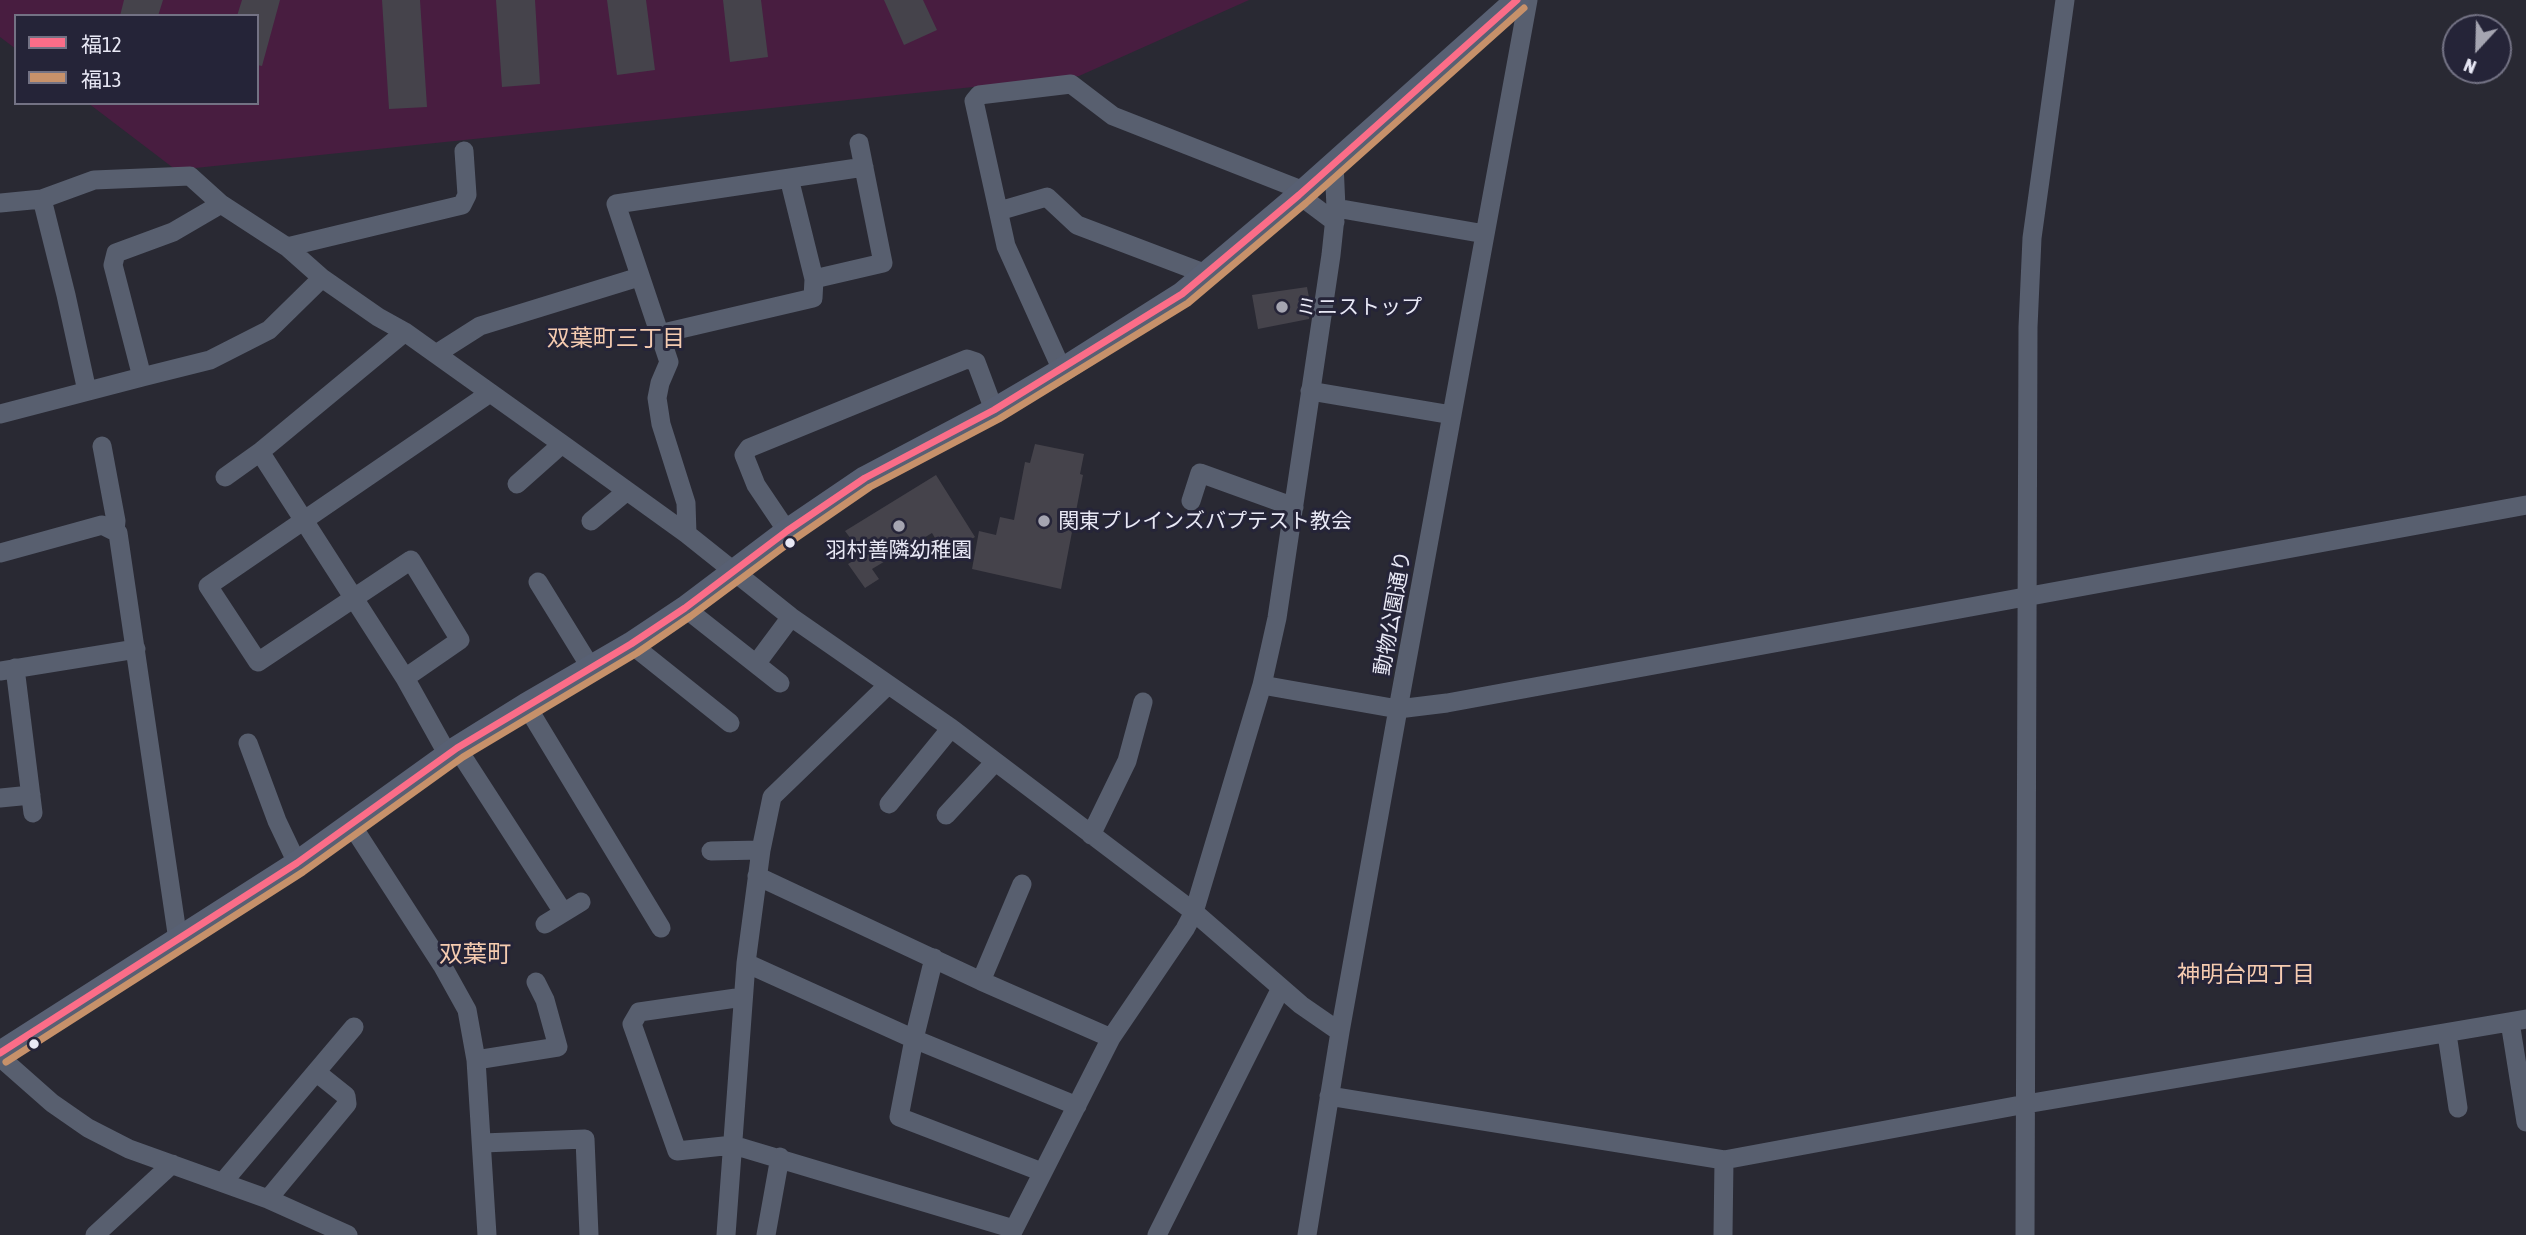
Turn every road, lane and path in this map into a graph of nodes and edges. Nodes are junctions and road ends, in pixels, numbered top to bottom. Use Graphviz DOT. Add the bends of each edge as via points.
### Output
graph roads {
  1 [pos="1517,0"];
  2 [pos="1528,0"];
  3 [pos="2065,0"];
  4 [pos="859,142"];
  5 [pos="464,151"];
  6 [pos="1334,163"];
  7 [pos="864,167"];
  8 [pos="789,178"];
  9 [pos="1301,193"];
  10 [pos="41,199"];
  11 [pos="0,203"];
  12 [pos="221,204"];
  13 [pos="999,211"];
  14 [pos="1336,215"];
  15 [pos="1485,234"];
  16 [pos="288,247"];
  17 [pos="1206,274"];
  18 [pos="639,277"];
  19 [pos="323,278"];
  20 [pos="814,279"];
  21 [pos="405,332"];
  22 [pos="659,334"];
  23 [pos="436,354"];
  24 [pos="1062,370"];
  25 [pos="142,377"];
  26 [pos="87,391"];
  27 [pos="1311,391"];
  28 [pos="490,393"];
  29 [pos="994,410"];
  30 [pos="0,414"];
  31 [pos="1452,415"];
  32 [pos="562,444"];
  33 [pos="102,446"];
  34 [pos="260,452"];
  35 [pos="225,477"];
  36 [pos="516,484"];
  37 [pos="626,491"];
  38 [pos="1191,502"];
  39 [pos="2526,505"];
  40 [pos="1294,507"];
  41 [pos="303,520"];
  42 [pos="591,520"];
  43 [pos="115,531"];
  44 [pos="787,531"];
  45 [pos="687,534"];
  46 [pos="0,553"];
  47 [pos="735,571"];
  48 [pos="538,582"];
  49 [pos="2029,595"];
  50 [pos="352,598"];
  51 [pos="685,608"];
  52 [pos="791,617"];
  53 [pos="631,644"];
  54 [pos="136,649"];
  55 [pos="756,664"];
  56 [pos="591,668"];
  57 [pos="7,669"];
  58 [pos="405,678"];
  59 [pos="780,683"];
  60 [pos="888,685"];
  61 [pos="1262,685"];
  62 [pos="1143,702"];
  63 [pos="526,705"];
  64 [pos="1398,709"];
  65 [pos="730,723"];
  66 [pos="951,729"];
  67 [pos="248,743"];
  68 [pos="452,752"];
  69 [pos="995,763"];
  70 [pos="0,798"];
  71 [pos="889,804"];
  72 [pos="946,815"];
  73 [pos="351,824"];
  74 [pos="1091,835"];
  75 [pos="761,850"];
  76 [pos="711,851"];
  77 [pos="297,863"];
  78 [pos="757,876"];
  79 [pos="1022,884"];
  80 [pos="581,902"];
  81 [pos="564,912"];
  82 [pos="1194,912"];
  83 [pos="545,924"];
  84 [pos="661,928"];
  85 [pos="178,940"];
  86 [pos="934,958"];
  87 [pos="746,963"];
  88 [pos="981,981"];
  89 [pos="536,982"];
  90 [pos="1281,988"];
  91 [pos="743,997"];
  92 [pos="2518,1020"];
  93 [pos="354,1027"];
  94 [pos="1340,1032"];
  95 [pos="2447,1034"];
  96 [pos="1111,1038"];
  97 [pos="914,1039"];
  98 [pos="0,1055"];
  99 [pos="476,1060"];
  100 [pos="316,1072"];
  101 [pos="1329,1096"];
  102 [pos="2026,1104"];
  103 [pos="1077,1106"];
  104 [pos="2458,1108"];
  105 [pos="2526,1122"];
  106 [pos="483,1143"];
  107 [pos="733,1144"];
  108 [pos="780,1157"];
  109 [pos="1724,1160"];
  110 [pos="172,1164"];
  111 [pos="1042,1172"];
  112 [pos="223,1182"];
  113 [pos="268,1199"];
  114 [pos="1013,1232"];
  115 [pos="103,1233"];
  116 [pos="348,1235"];
  117 [pos="487,1235"];
  118 [pos="589,1235"];
  119 [pos="726,1235"];
  120 [pos="766,1235"];
  121 [pos="1157,1235"];
  122 [pos="1307,1235"];
  123 [pos="1723,1235"];
  124 [pos="2025,1235"];
  1 -- 6 [label="main road"];
  2 -- 15 [label="street, 動物公園通り"];
  3 -- 49 [label="street" via="2032,238"];
  4 -- 7 [label="street"];
  5 -- 16 [label="street" via="467,195 462,205"];
  6 -- 9 [label="main road"];
  6 -- 14 [label="street"];
  7 -- 8 [label="street"];
  7 -- 20 [label="street" via="883,262"];
  8 -- 18 [label="street" via="616,204"];
  8 -- 20 [label="street"];
  9 -- 13 [label="street" via="1114,116 1071,84 979,95 974,101"];
  9 -- 14 [label="street"];
  9 -- 17 [label="main road"];
  10 -- 11 [label="street"];
  10 -- 12 [label="street" via="94,180 190,176"];
  10 -- 26 [label="street"];
  12 -- 16 [label="street"];
  12 -- 25 [label="street" via="173,232 116,253 113,265"];
  13 -- 17 [label="street" via="1047,197 1077,225"];
  13 -- 24 [label="street" via="1006,246"];
  14 -- 15 [label="street"];
  14 -- 27 [label="street"];
  15 -- 31 [label="street, 動物公園通り"];
  16 -- 19 [label="street"];
  17 -- 24 [label="main road"];
  18 -- 22 [label="street"];
  18 -- 23 [label="street" via="480,326"];
  19 -- 21 [label="street"];
  19 -- 25 [label="street" via="269,330 210,360"];
  20 -- 22 [label="street" via="813,298"];
  21 -- 23 [label="street"];
  21 -- 34 [label="street"];
  22 -- 45 [label="street" via="669,362 657,398 687,503"];
  23 -- 28 [label="street"];
  24 -- 29 [label="main road"];
  25 -- 26 [label="street"];
  26 -- 30 [label="street"];
  27 -- 31 [label="street"];
  27 -- 40 [label="street"];
  28 -- 32 [label="street"];
  28 -- 41 [label="street"];
  29 -- 44 [label="main road" via="865,478"];
  29 -- 44 [label="street" via="976,362 967,359 749,448 744,456 756,485"];
  31 -- 64 [label="street, 動物公園通り"];
  32 -- 36 [label="street"];
  32 -- 37 [label="street"];
  33 -- 43 [label="street"];
  34 -- 35 [label="street"];
  34 -- 41 [label="street"];
  37 -- 42 [label="street"];
  37 -- 45 [label="street"];
  38 -- 40 [label="street" via="1200,473"];
  39 -- 49 [label="street"];
  40 -- 61 [label="street"];
  41 -- 50 [label="street"];
  41 -- 50 [label="street" via="208,586 258,662"];
  43 -- 46 [label="street" via="102,525"];
  43 -- 54 [label="street"];
  44 -- 47 [label="main road"];
  45 -- 47 [label="street"];
  47 -- 51 [label="main road"];
  47 -- 52 [label="street"];
  48 -- 56 [label="street"];
  49 -- 64 [label="street"];
  49 -- 102 [label="street"];
  50 -- 58 [label="street"];
  50 -- 58 [label="street" via="411,560 460,640"];
  51 -- 53 [label="main road"];
  51 -- 55 [label="street"];
  52 -- 55 [label="street"];
  52 -- 60 [label="street"];
  53 -- 56 [label="main road"];
  53 -- 65 [label="street"];
  54 -- 57 [label="street"];
  54 -- 85 [label="street"];
  55 -- 59 [label="street"];
  56 -- 63 [label="main road"];
  57 -- 70 [label="street" via="32,804"];
  58 -- 68 [label="street"];
  60 -- 66 [label="street"];
  60 -- 75 [label="street" via="772,797"];
  61 -- 64 [label="street"];
  61 -- 82 [label="street"];
  62 -- 74 [label="street" via="1127,761"];
  63 -- 68 [label="main road"];
  63 -- 84 [label="street"];
  64 -- 94 [label="street, 動物公園通り"];
  66 -- 69 [label="street"];
  66 -- 71 [label="street"];
  67 -- 77 [label="street"];
  68 -- 73 [label="main road"];
  68 -- 81 [label="street"];
  69 -- 72 [label="street"];
  69 -- 74 [label="street"];
  73 -- 77 [label="main road"];
  73 -- 99 [label="street" via="467,1010"];
  74 -- 82 [label="street"];
  75 -- 76 [label="street"];
  75 -- 78 [label="street"];
  77 -- 85 [label="main road"];
  78 -- 86 [label="street"];
  78 -- 87 [label="street"];
  79 -- 88 [label="street"];
  80 -- 81 [label="street"];
  81 -- 83 [label="street"];
  82 -- 90 [label="street"];
  82 -- 96 [label="street"];
  85 -- 98 [label="main road"];
  86 -- 88 [label="street"];
  86 -- 97 [label="street"];
  87 -- 91 [label="street"];
  87 -- 97 [label="street"];
  88 -- 96 [label="street"];
  89 -- 99 [label="street" via="558,1047"];
  90 -- 94 [label="street"];
  90 -- 121 [label="street"];
  91 -- 107 [label="street"];
  91 -- 107 [label="street" via="639,1012 632,1024 677,1152"];
  92 -- 95 [label="street"];
  92 -- 105 [label="street"];
  93 -- 100 [label="street"];
  94 -- 101 [label="street, 動物公園通り"];
  95 -- 102 [label="street"];
  95 -- 104 [label="street"];
  96 -- 103 [label="street"];
  97 -- 103 [label="street"];
  97 -- 111 [label="street" via="899,1117"];
  98 -- 110 [label="street" via="52,1103 88,1128"];
  99 -- 106 [label="street"];
  100 -- 112 [label="street"];
  100 -- 113 [label="street" via="346,1096 346,1104"];
  101 -- 109 [label="street"];
  101 -- 122 [label="street, 動物公園通り"];
  102 -- 109 [label="street"];
  102 -- 124 [label="street"];
  103 -- 111 [label="street"];
  106 -- 117 [label="street"];
  106 -- 118 [label="street" via="585,1139"];
  107 -- 108 [label="street"];
  107 -- 119 [label="street"];
  108 -- 114 [label="street"];
  108 -- 120 [label="street"];
  109 -- 123 [label="street"];
  110 -- 112 [label="street"];
  110 -- 115 [label="street"];
  111 -- 114 [label="street"];
  112 -- 113 [label="street"];
  113 -- 116 [label="street"];
}
